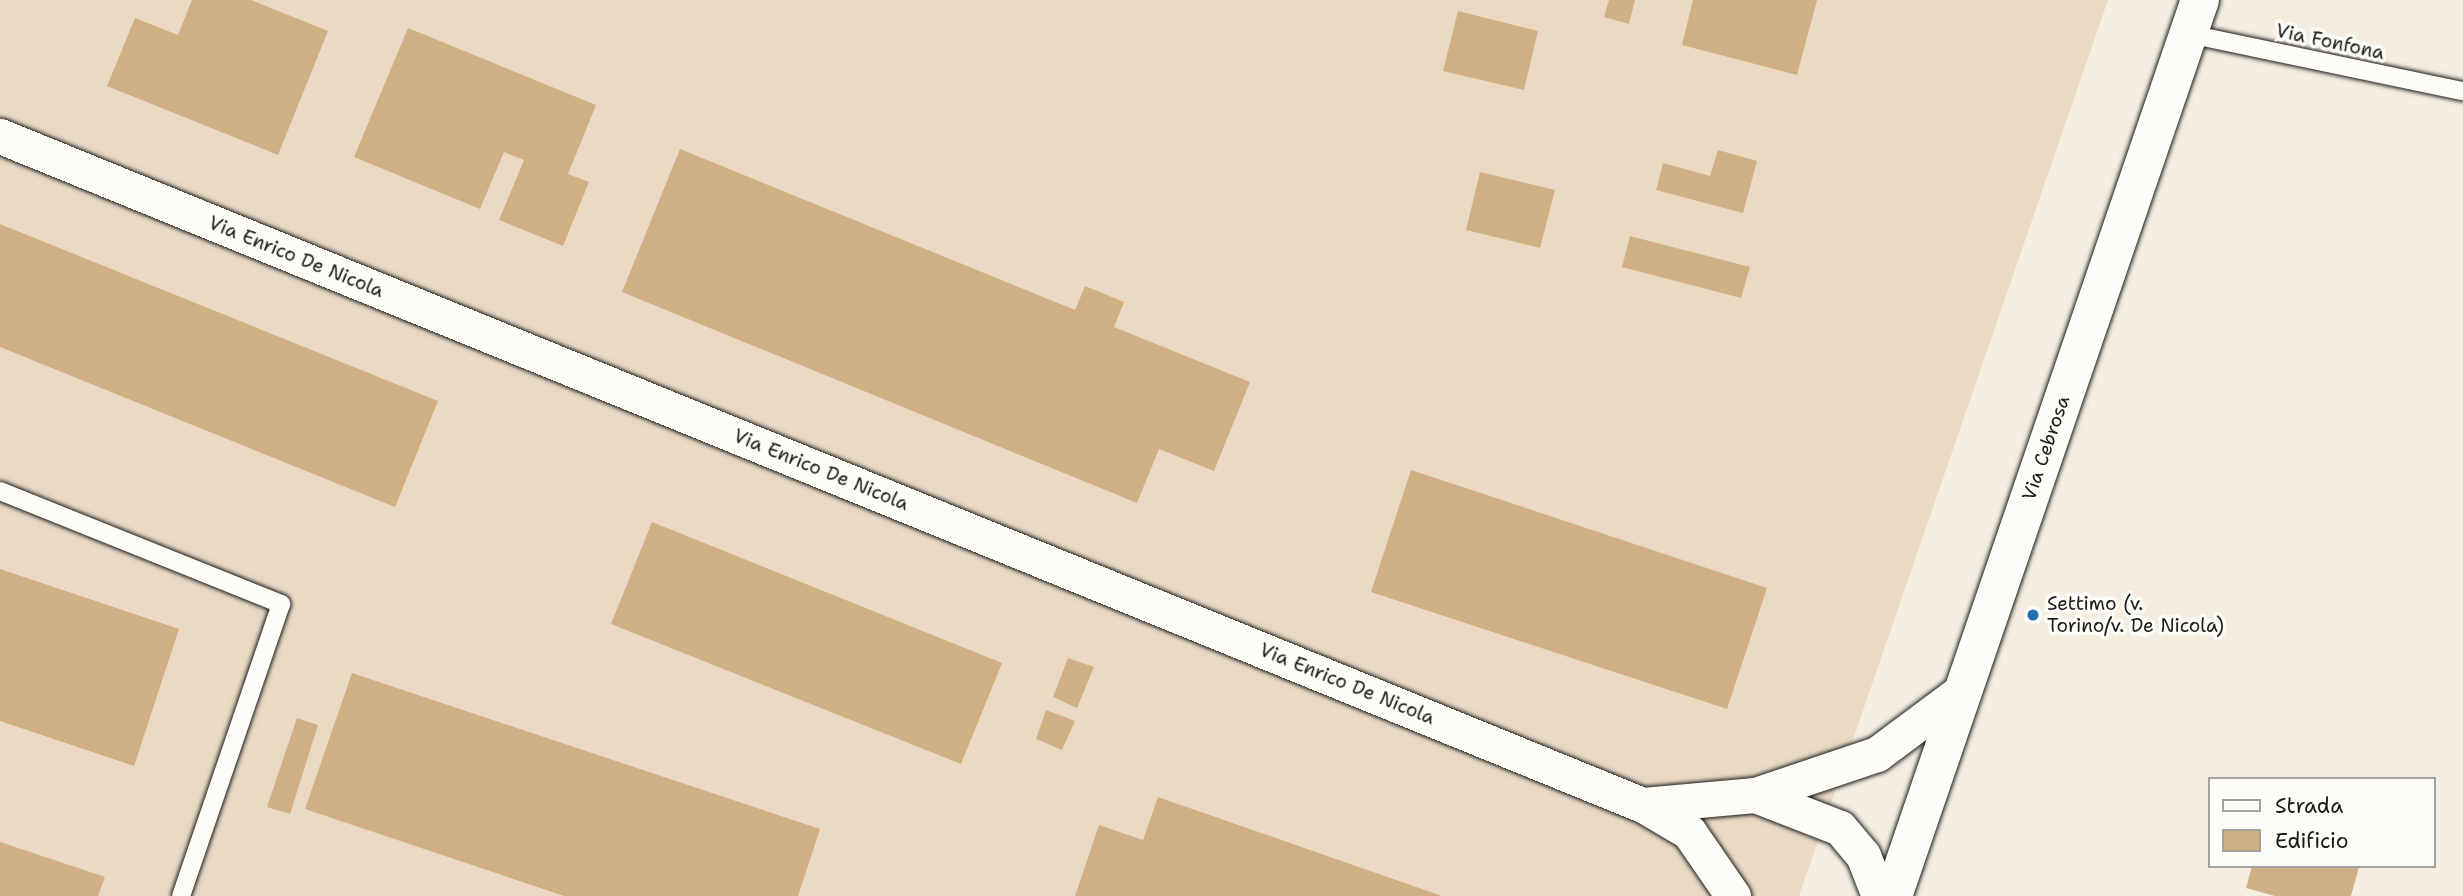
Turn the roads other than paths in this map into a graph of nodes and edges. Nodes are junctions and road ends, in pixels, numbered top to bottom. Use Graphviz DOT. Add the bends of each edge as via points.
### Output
graph roads {
  1 [pos="2194,17"];
  2 [pos="2463,91"];
  3 [pos="0,136"];
  4 [pos="0,491"];
  5 [pos="1963,690"];
  6 [pos="1755,795"];
  7 [pos="1643,805"];
  8 [pos="1736,891"];
  9 [pos="181,896"];
  10 [pos="1879,896"];
  11 [pos="1893,896"];
  1 -- 2 [label="lane, Via Fonfona"];
  1 -- 5 [label="main road, Via Cebrosa"];
  3 -- 7 [label="street, Via Enrico De Nicola"];
  4 -- 9 [label="lane" via="281,604"];
  5 -- 6 [label="street, Via Enrico De Nicola" via="1877,754"];
  5 -- 11 [label="main road, Via Cebrosa"];
  6 -- 7 [label="street, Via Enrico De Nicola"];
  6 -- 10 [label="street, Via Enrico De Nicola" via="1840,828 1863,855"];
  7 -- 8 [label="street, Via Enrico De Nicola" via="1689,832"];
}
